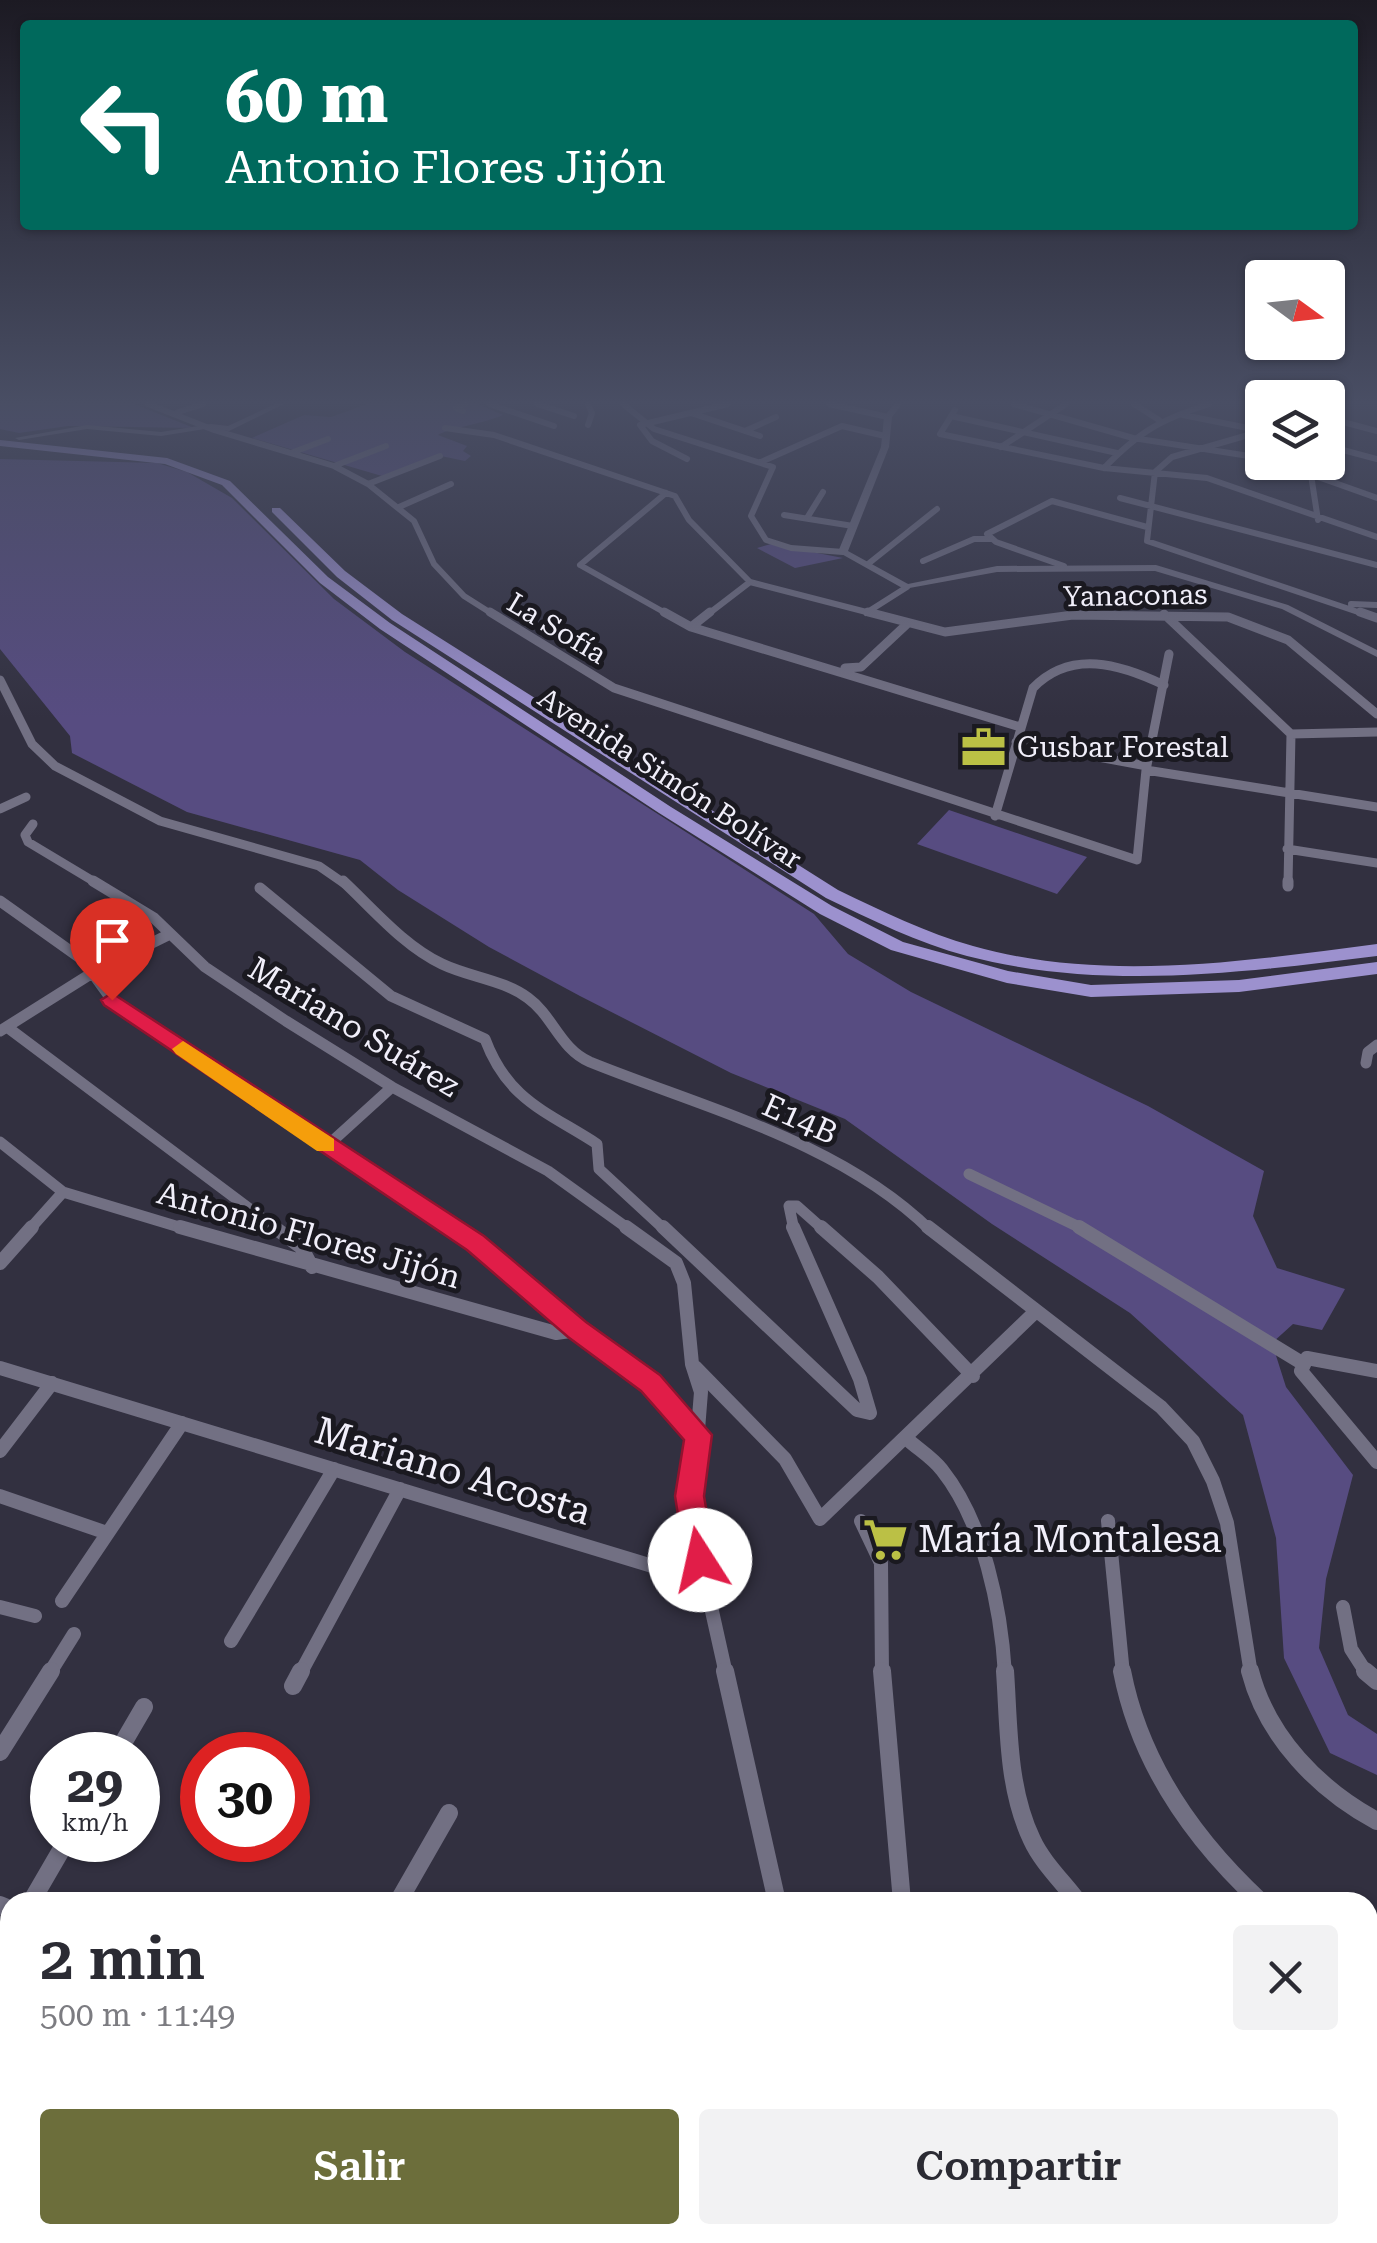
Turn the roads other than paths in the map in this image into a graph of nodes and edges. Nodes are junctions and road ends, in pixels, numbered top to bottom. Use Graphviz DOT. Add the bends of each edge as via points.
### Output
graph roads {
  1 [pos="398,508"];
  2 [pos="252,509"];
  3 [pos="271,509"];
  4 [pos="647,509"];
  5 [pos="684,509"];
  6 [pos="752,509"];
  7 [pos="812,509"];
  8 [pos="859,509"];
  9 [pos="937,509"];
  10 [pos="1036,509"];
  11 [pos="1080,509"];
  12 [pos="1150,509"];
  13 [pos="1165,509"];
  14 [pos="1289,509"];
  15 [pos="1316,509"];
  16 [pos="784,515"];
  17 [pos="807,518"];
  18 [pos="1318,520"];
  19 [pos="853,526"];
  20 [pos="1147,527"];
  21 [pos="1377,538"];
  22 [pos="990,539"];
  23 [pos="843,552"];
  24 [pos="923,561"];
  25 [pos="868,564"];
  26 [pos="1377,565"];
  27 [pos="1064,566"];
  28 [pos="750,582"];
  29 [pos="907,586"];
  30 [pos="1337,604"];
  31 [pos="1377,605"];
  32 [pos="866,612"];
  33 [pos="1164,614"];
  34 [pos="1377,618"];
  35 [pos="907,624"];
  36 [pos="691,628"];
  37 [pos="1169,654"];
  38 [pos="1377,654"];
  39 [pos="806,662"];
  40 [pos="0,680"];
  41 [pos="1164,685"];
  42 [pos="1377,714"];
  43 [pos="1020,726"];
  44 [pos="1377,732"];
  45 [pos="1291,734"];
  46 [pos="1016,742"];
  47 [pos="1147,768"];
  48 [pos="1287,794"];
  49 [pos="26,797"];
  50 [pos="1377,807"];
  51 [pos="0,809"];
  52 [pos="994,816"];
  53 [pos="34,824"];
  54 [pos="1287,849"];
  55 [pos="1377,863"];
  56 [pos="1288,886"];
  57 [pos="260,888"];
  58 [pos="0,901"];
  59 [pos="168,935"];
  60 [pos="1377,950"];
  61 [pos="1377,968"];
  62 [pos="92,974"];
  63 [pos="4,1029"];
  64 [pos="1377,1044"];
  65 [pos="1366,1063"];
  66 [pos="392,1087"];
  67 [pos="0,1142"];
  68 [pos="326,1146"];
  69 [pos="969,1174"];
  70 [pos="64,1192"];
  71 [pos="3,1255"];
  72 [pos="682,1258"];
  73 [pos="312,1267"];
  74 [pos="1034,1314"];
  75 [pos="577,1330"];
  76 [pos="1302,1362"];
  77 [pos="692,1364"];
  78 [pos="0,1368"];
  79 [pos="1377,1370"];
  80 [pos="973,1376"];
  81 [pos="52,1384"];
  82 [pos="182,1423"];
  83 [pos="698,1435"];
  84 [pos="907,1439"];
  85 [pos="0,1450"];
  86 [pos="1377,1462"];
  87 [pos="334,1469"];
  88 [pos="400,1488"];
  89 [pos="0,1496"];
  90 [pos="861,1522"];
  91 [pos="1108,1522"];
  92 [pos="107,1533"];
  93 [pos="705,1582"];
  94 [pos="62,1601"];
  95 [pos="1343,1607"];
  96 [pos="2,1611"];
  97 [pos="35,1616"];
  98 [pos="74,1634"];
  99 [pos="231,1641"];
  100 [pos="1377,1681"];
  101 [pos="293,1686"];
  102 [pos="144,1707"];
  103 [pos="129,1732"];
  104 [pos="0,1752"];
  105 [pos="448,1812"];
  106 [pos="1377,1821"];
  107 [pos="55,1862"];
  108 [pos="37,1892"];
  109 [pos="404,1892"];
  110 [pos="775,1892"];
  111 [pos="901,1892"];
  112 [pos="1070,1892"];
  113 [pos="1249,1892"];
  1 -- 52 [label="street, La Sofía" via="422,531 434,564 464,596 614,688"];
  2 -- 61 [label="highway, Avenida Simón Bolívar" via="324,580 385,626 697,830 897,946 991,973 1090,990 1239,986"];
  3 -- 60 [label="highway, Avenida Simón Bolívar" via="397,617 832,894 914,934 1008,961 1129,975"];
  4 -- 36 [label="street" via="580,565"];
  5 -- 28 [label="street"];
  6 -- 23 [label="street" via="759,534 776,545"];
  7 -- 17 [label="street"];
  8 -- 19 [label="street"];
  9 -- 25 [label="street"];
  10 -- 22 [label="street" via="991,530"];
  11 -- 20 [label="street"];
  12 -- 20 [label="street"];
  13 -- 26 [label="street"];
  14 -- 18 [label="street"];
  15 -- 18 [label="street"];
  16 -- 17 [label="street"];
  17 -- 19 [label="street"];
  18 -- 21 [label="street"];
  19 -- 23 [label="street"];
  20 -- 30 [label="street" via="1147,540"];
  22 -- 24 [label="street"];
  22 -- 27 [label="street"];
  23 -- 25 [label="street"];
  25 -- 29 [label="street"];
  27 -- 29 [label="street" via="997,568"];
  27 -- 38 [label="street" via="1156,568 1222,585 1313,618"];
  28 -- 32 [label="street, Yanaconas"];
  28 -- 36 [label="street"];
  29 -- 32 [label="street"];
  30 -- 31 [label="street"];
  30 -- 34 [label="street"];
  32 -- 35 [label="street, Yanaconas"];
  33 -- 35 [label="street, Yanaconas" via="1073,616 952,633"];
  33 -- 42 [label="street, Yanaconas" via="1262,626"];
  33 -- 45 [label="street"];
  35 -- 39 [label="street" via="861,667"];
  36 -- 39 [label="street"];
  37 -- 41 [label="street"];
  39 -- 43 [label="street"];
  40 -- 74 [label="street, E14B" via="32,744 55,766 160,821 319,866 417,949 522,994 585,1060 664,1087 826,1159 910,1210"];
  41 -- 43 [label="street" via="1114,664 1062,666 1033,688"];
  41 -- 47 [label="street"];
  43 -- 46 [label="street"];
  44 -- 45 [label="street"];
  45 -- 48 [label="street"];
  46 -- 47 [label="street"];
  46 -- 52 [label="street"];
  47 -- 48 [label="street"];
  47 -- 52 [label="street, La Sofía" via="1137,860"];
  48 -- 50 [label="street"];
  48 -- 54 [label="street"];
  49 -- 51 [label="street"];
  53 -- 59 [label="street, Mariano Suárez" via="25,835 28,842 154,918"];
  54 -- 55 [label="street"];
  54 -- 56 [label="street"];
  57 -- 72 [label="street" via="391,996 485,1039 506,1080 568,1131 595,1141 599,1169 645,1207"];
  58 -- 62 [label="street" via="61,941"];
  59 -- 62 [label="street"];
  59 -- 66 [label="street, Mariano Suárez" via="205,967"];
  62 -- 63 [label="street"];
  62 -- 68 [label="street" via="112,1000"];
  63 -- 73 [label="street" via="302,1248"];
  64 -- 65 [label="street"];
  66 -- 68 [label="street"];
  66 -- 72 [label="street, Mariano Suárez" via="548,1171"];
  67 -- 70 [label="street, Antonio Flores Jijón"];
  68 -- 75 [label="street" via="476,1243"];
  69 -- 76 [label="street" via="1088,1232"];
  70 -- 71 [label="street"];
  70 -- 73 [label="street, Antonio Flores Jijón"];
  72 -- 77 [label="street"];
  72 -- 80 [label="street, Mariano Suárez" via="857,1410 870,1414 868,1389 849,1361 788,1213 797,1206"];
  73 -- 75 [label="street, Antonio Flores Jijón" via="556,1333"];
  74 -- 80 [label="street"];
  74 -- 106 [label="street, E14B" via="1104,1361 1193,1441 1227,1523 1251,1676 1268,1718 1340,1801"];
  75 -- 83 [label="street" via="650,1383"];
  76 -- 79 [label="street" via="1320,1358"];
  76 -- 86 [label="street" via="1306,1381"];
  77 -- 83 [label="street" via="701,1392"];
  77 -- 84 [label="street" via="785,1459 820,1519"];
  78 -- 81 [label="street, Mariano Acosta"];
  80 -- 84 [label="street"];
  81 -- 82 [label="street, Mariano Acosta"];
  81 -- 85 [label="street"];
  82 -- 87 [label="street, Mariano Acosta"];
  82 -- 92 [label="street"];
  83 -- 93 [label="street" via="690,1496"];
  84 -- 112 [label="street" via="942,1470 979,1542 1001,1609 1012,1773 1021,1813 1033,1843"];
  87 -- 88 [label="street, Mariano Acosta"];
  87 -- 99 [label="street"];
  88 -- 93 [label="street, Mariano Acosta"];
  88 -- 101 [label="street"];
  89 -- 92 [label="street"];
  90 -- 111 [label="street" via="881,1563 882,1681"];
  91 -- 113 [label="street" via="1130,1706 1191,1826"];
  92 -- 94 [label="street"];
  93 -- 110 [label="street"];
  95 -- 100 [label="street" via="1344,1638 1366,1675"];
  96 -- 97 [label="street"];
  98 -- 104 [label="street"];
  102 -- 103 [label="street"];
  105 -- 109 [label="street"];
  107 -- 108 [label="street"];
}
